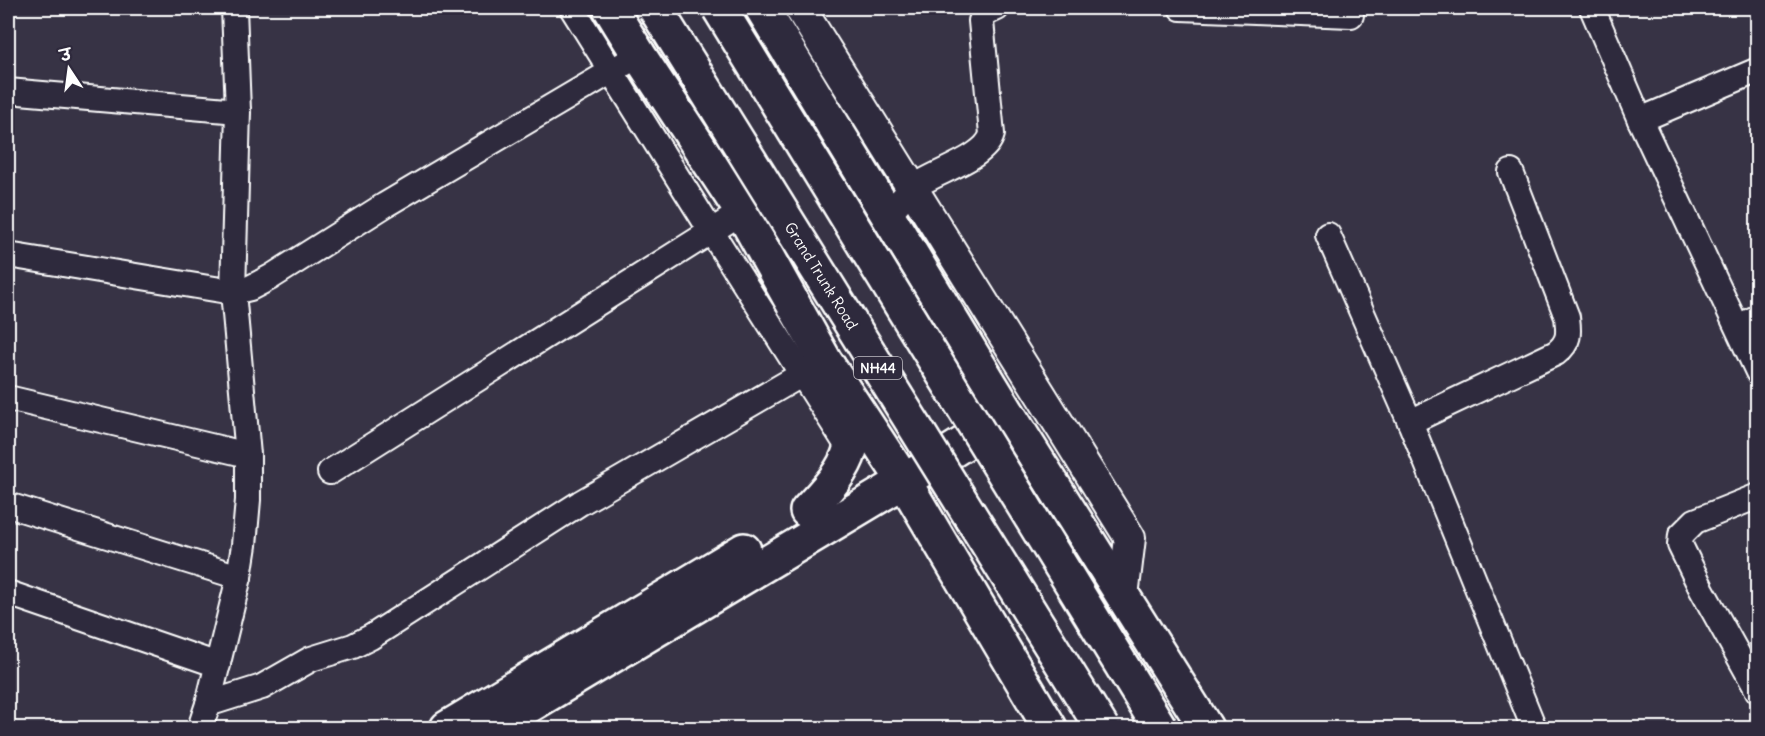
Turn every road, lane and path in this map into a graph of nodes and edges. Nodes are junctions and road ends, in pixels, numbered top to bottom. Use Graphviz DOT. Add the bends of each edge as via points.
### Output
graph roads {
  1 [pos="234,8"];
  2 [pos="572,8"];
  3 [pos="610,8"];
  4 [pos="655,8"];
  5 [pos="719,8"];
  6 [pos="762,8"];
  7 [pos="800,8"];
  8 [pos="998,8"];
  9 [pos="1181,8"];
  10 [pos="1592,8"];
  11 [pos="1352,15"];
  12 [pos="639,55"];
  13 [pos="1758,70"];
  14 [pos="611,72"];
  15 [pos="8,91"];
  16 [pos="238,111"];
  17 [pos="1640,120"];
  18 [pos="1511,172"];
  19 [pos="913,188"];
  20 [pos="741,212"];
  21 [pos="888,215"];
  22 [pos="711,231"];
  23 [pos="1328,234"];
  24 [pos="8,255"];
  25 [pos="233,292"];
  26 [pos="1748,322"];
  27 [pos="813,368"];
  28 [pos="1758,372"];
  29 [pos="8,398"];
  30 [pos="852,403"];
  31 [pos="1009,415"];
  32 [pos="1410,422"];
  33 [pos="850,450"];
  34 [pos="248,455"];
  35 [pos="897,471"];
  36 [pos="330,472"];
  37 [pos="1758,496"];
  38 [pos="8,505"];
  39 [pos="807,511"];
  40 [pos="239,577"];
  41 [pos="8,593"];
  42 [pos="1123,596"];
  43 [pos="218,665"];
  44 [pos="1758,691"];
  45 [pos="208,704"];
  46 [pos="200,729"];
  47 [pos="447,729"];
  48 [pos="492,729"];
  49 [pos="1050,729"];
  50 [pos="1102,729"];
  51 [pos="1160,729"];
  52 [pos="1206,729"];
  53 [pos="1534,729"];
  1 -- 16 [label="street"];
  2 -- 14 [label="street"];
  3 -- 12 [label="main road"];
  4 -- 50 [label="main road, Grand Trunk Road / NH44, bridge"];
  5 -- 51 [label="main road, bridge"];
  6 -- 21 [label="main road"];
  7 -- 19 [label="street"];
  8 -- 19 [label="street" via="984,14 981,21 990,140 979,152"];
  9 -- 11 [label="street"];
  10 -- 17 [label="street"];
  12 -- 14 [label="street"];
  12 -- 20 [label="main road"];
  13 -- 17 [label="street"];
  14 -- 22 [label="street"];
  14 -- 25 [label="street" via="271,277"];
  15 -- 16 [label="street"];
  16 -- 25 [label="street"];
  17 -- 26 [label="street"];
  18 -- 32 [label="street" via="1567,317 1568,341 1556,353"];
  19 -- 21 [label="street"];
  19 -- 42 [label="street" via="1130,538"];
  20 -- 22 [label="street"];
  20 -- 27 [label="main road"];
  21 -- 31 [label="main road"];
  22 -- 27 [label="street"];
  22 -- 36 [label="street"];
  23 -- 32 [label="street"];
  24 -- 25 [label="street"];
  25 -- 34 [label="street"];
  26 -- 28 [label="street"];
  27 -- 30 [label="main road"];
  27 -- 33 [label="street"];
  27 -- 45 [label="street" via="580,504 371,637 311,659 262,687"];
  29 -- 34 [label="street"];
  30 -- 33 [label="main road"];
  30 -- 35 [label="main road"];
  31 -- 35 [label="main road"];
  31 -- 42 [label="main road"];
  32 -- 53 [label="street"];
  33 -- 39 [label="main road" via="839,473"];
  34 -- 40 [label="street" via="248,500"];
  35 -- 39 [label="main road"];
  35 -- 48 [label="main road"];
  35 -- 49 [label="main road"];
  37 -- 44 [label="street" via="1695,521 1681,535 1680,545"];
  38 -- 40 [label="street"];
  39 -- 47 [label="main road"];
  40 -- 43 [label="street"];
  41 -- 43 [label="street"];
  42 -- 52 [label="main road"];
  43 -- 45 [label="street"];
  45 -- 46 [label="street"];
}
